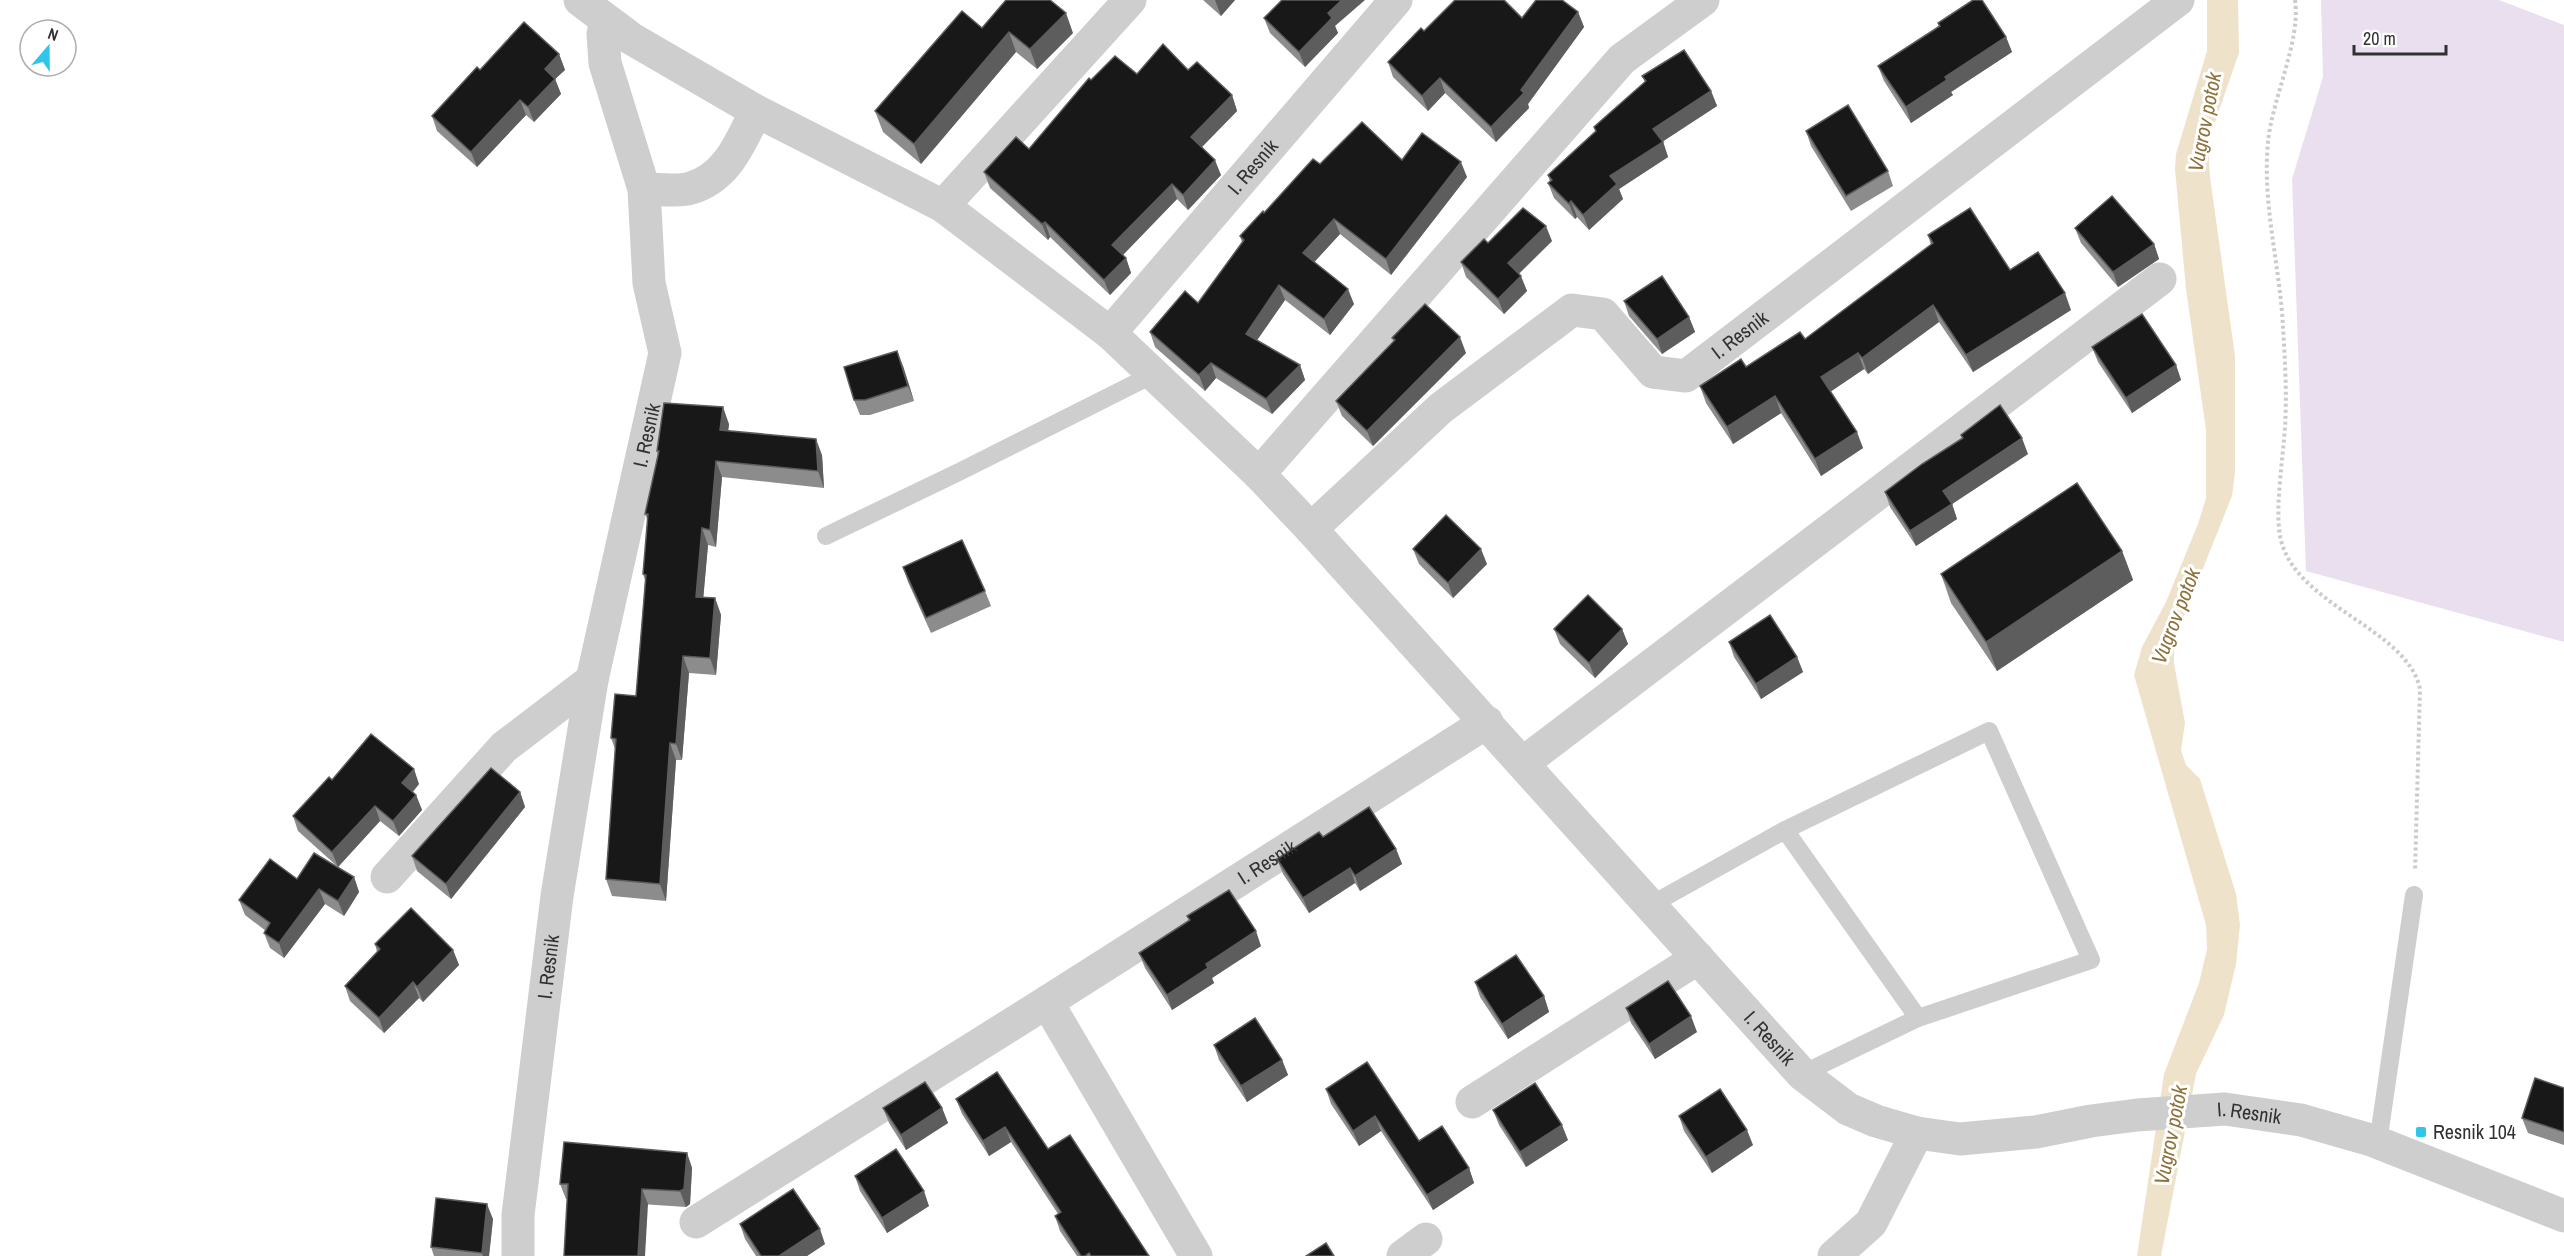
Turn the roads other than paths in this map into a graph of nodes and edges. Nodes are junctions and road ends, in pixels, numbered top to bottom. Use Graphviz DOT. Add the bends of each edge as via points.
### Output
graph roads {
  1 [pos="1130,0"];
  2 [pos="1396,0"];
  3 [pos="1703,0"];
  4 [pos="2178,0"];
  5 [pos="590,7"];
  6 [pos="756,111"];
  7 [pos="644,189"];
  8 [pos="943,206"];
  9 [pos="2160,279"];
  10 [pos="1110,333"];
  11 [pos="1154,374"];
  12 [pos="1258,474"];
  13 [pos="1311,529"];
  14 [pos="826,536"];
  15 [pos="592,680"];
  16 [pos="1487,722"];
  17 [pos="1523,763"];
  18 [pos="1785,830"];
  19 [pos="387,877"];
  20 [pos="2414,895"];
  21 [pos="1649,906"];
  22 [pos="1698,958"];
  23 [pos="1047,1002"];
  24 [pos="1918,1018"];
  25 [pos="1803,1074"];
  26 [pos="1472,1102"];
  27 [pos="1917,1133"];
  28 [pos="2378,1143"];
  29 [pos="2564,1216"];
  30 [pos="696,1222"];
  31 [pos="518,1256"];
  32 [pos="1196,1256"];
  33 [pos="1834,1256"];
  1 -- 8 [label="street"];
  2 -- 10 [label="street, I. Resnik"];
  3 -- 12 [label="street" via="1622,59"];
  4 -- 13 [label="street, I. Resnik" via="1686,376 1653,372 1603,314 1572,310 1441,408"];
  5 -- 6 [label="street, I. Resnik" via="632,39"];
  5 -- 7 [label="street, I. Resnik" via="603,34 605,63"];
  6 -- 7 [label="street" via="731,160 711,179 690,189"];
  6 -- 8 [label="street, I. Resnik"];
  7 -- 15 [label="street, I. Resnik" via="649,283 665,352"];
  8 -- 10 [label="street, I. Resnik"];
  9 -- 17 [label="street"];
  10 -- 11 [label="street, I. Resnik"];
  11 -- 12 [label="street, I. Resnik"];
  11 -- 14 [label="lane"];
  12 -- 13 [label="street, I. Resnik"];
  13 -- 16 [label="street, I. Resnik"];
  15 -- 19 [label="street" via="504,747"];
  15 -- 31 [label="street, I. Resnik" via="557,896 518,1215"];
  16 -- 17 [label="street, I. Resnik"];
  16 -- 23 [label="street, I. Resnik"];
  17 -- 21 [label="street, I. Resnik"];
  18 -- 21 [label="lane"];
  18 -- 24 [label="lane"];
  18 -- 24 [label="lane" via="1989,731 2091,960"];
  20 -- 28 [label="lane"];
  21 -- 22 [label="street, I. Resnik"];
  22 -- 25 [label="street, I. Resnik"];
  22 -- 26 [label="street"];
  23 -- 30 [label="street, I. Resnik"];
  23 -- 32 [label="street"];
  24 -- 25 [label="lane"];
  25 -- 27 [label="street, I. Resnik" via="1848,1108"];
  27 -- 28 [label="street, I. Resnik" via="1960,1139 2036,1132 2138,1114 2225,1109 2301,1120"];
  27 -- 33 [label="street" via="1871,1223"];
  28 -- 29 [label="street, I. Resnik"];
}
